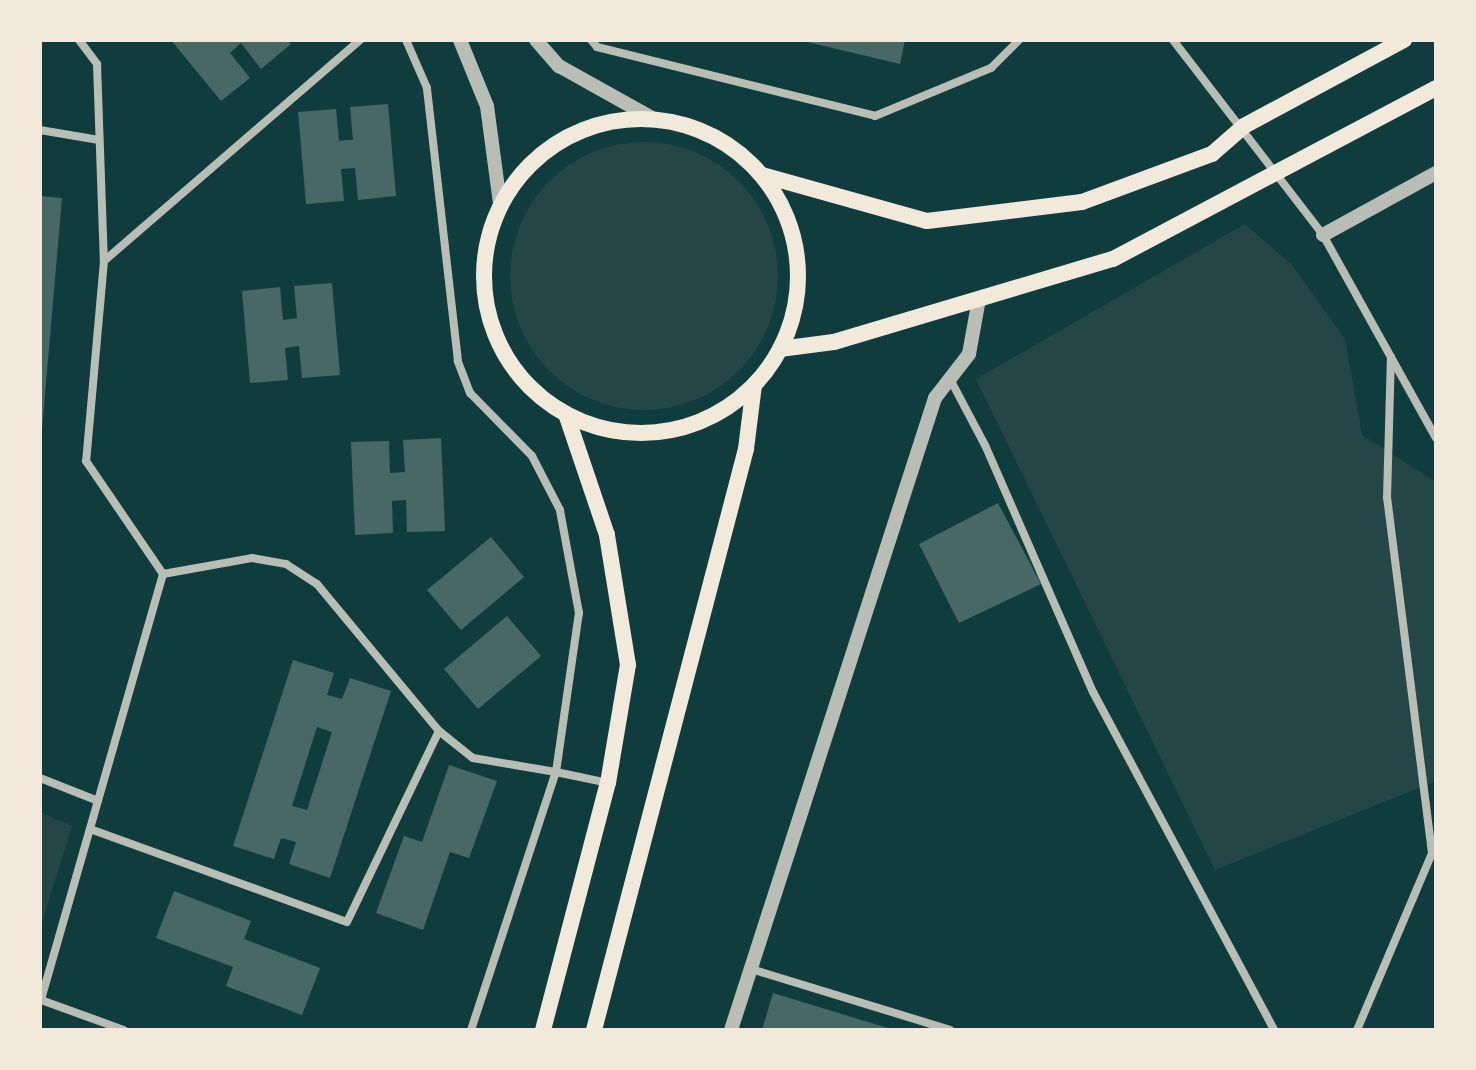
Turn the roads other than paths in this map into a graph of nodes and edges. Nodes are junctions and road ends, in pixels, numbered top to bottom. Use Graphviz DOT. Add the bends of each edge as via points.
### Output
graph roads {
  1 [pos="79,40"];
  2 [pos="360,40"];
  3 [pos="406,40"];
  4 [pos="460,40"];
  5 [pos="536,40"];
  6 [pos="591,40"];
  7 [pos="1019,40"];
  8 [pos="1173,40"];
  9 [pos="1404,40"];
  10 [pos="1436,88"];
  11 [pos="654,119"];
  12 [pos="1244,126"];
  13 [pos="40,130"];
  14 [pos="99,140"];
  15 [pos="1436,173"];
  16 [pos="1281,174"];
  17 [pos="762,175"];
  18 [pos="500,204"];
  19 [pos="1323,235"];
  20 [pos="104,261"];
  21 [pos="979,299"];
  22 [pos="780,349"];
  23 [pos="1391,357"];
  24 [pos="950,379"];
  25 [pos="754,385"];
  26 [pos="567,417"];
  27 [pos="1436,438"];
  28 [pos="163,574"];
  29 [pos="439,731"];
  30 [pos="556,772"];
  31 [pos="40,778"];
  32 [pos="608,783"];
  33 [pos="98,801"];
  34 [pos="90,829"];
  35 [pos="1434,852"];
  36 [pos="751,969"];
  37 [pos="124,1030"];
  38 [pos="471,1030"];
  39 [pos="543,1030"];
  40 [pos="594,1030"];
  41 [pos="731,1030"];
  42 [pos="950,1030"];
  43 [pos="1274,1030"];
  44 [pos="1357,1030"];
  1 -- 14 [label="street" via="97,64"];
  2 -- 20 [label="street"];
  3 -- 30 [label="street" via="427,88 458,361 470,393 532,456 560,510 579,613"];
  4 -- 18 [label="street" via="487,106"];
  5 -- 11 [label="street" via="559,66"];
  6 -- 7 [label="street" via="597,47 875,116 991,68"];
  8 -- 12 [label="street"];
  9 -- 12 [label="main road"];
  10 -- 16 [label="main road"];
  11 -- 17 [label="main road" via="695,128"];
  11 -- 18 [label="main road" via="608,122 565,138 528,167"];
  12 -- 16 [label="street"];
  12 -- 17 [label="main road" via="1212,154 1082,202 927,221"];
  13 -- 14 [label="street"];
  14 -- 20 [label="street"];
  15 -- 19 [label="street"];
  16 -- 19 [label="street"];
  16 -- 21 [label="main road" via="1113,259"];
  17 -- 22 [label="main road" via="786,214 797,259 796,305"];
  18 -- 26 [label="main road" via="485,251 488,312 499,347 528,387"];
  19 -- 23 [label="street"];
  20 -- 28 [label="street" via="86,461"];
  21 -- 22 [label="main road" via="834,342"];
  21 -- 24 [label="street" via="969,354"];
  22 -- 25 [label="main road"];
  23 -- 27 [label="street"];
  23 -- 35 [label="street" via="1387,498"];
  24 -- 36 [label="street" via="935,398"];
  24 -- 43 [label="street" via="985,445 1093,692"];
  25 -- 26 [label="main road" via="723,410 686,427 646,434 605,430"];
  25 -- 40 [label="main road" via="746,449"];
  26 -- 32 [label="main road" via="607,535 628,665"];
  28 -- 29 [label="street" via="252,558 286,564 317,584"];
  28 -- 33 [label="street"];
  29 -- 30 [label="street" via="473,758"];
  29 -- 34 [label="street" via="347,922"];
  30 -- 32 [label="street"];
  30 -- 38 [label="street"];
  31 -- 33 [label="street"];
  32 -- 39 [label="main road"];
  33 -- 34 [label="street"];
  34 -- 37 [label="street" via="41,1000"];
  35 -- 44 [label="street"];
  36 -- 41 [label="street"];
  36 -- 42 [label="street"];
}
